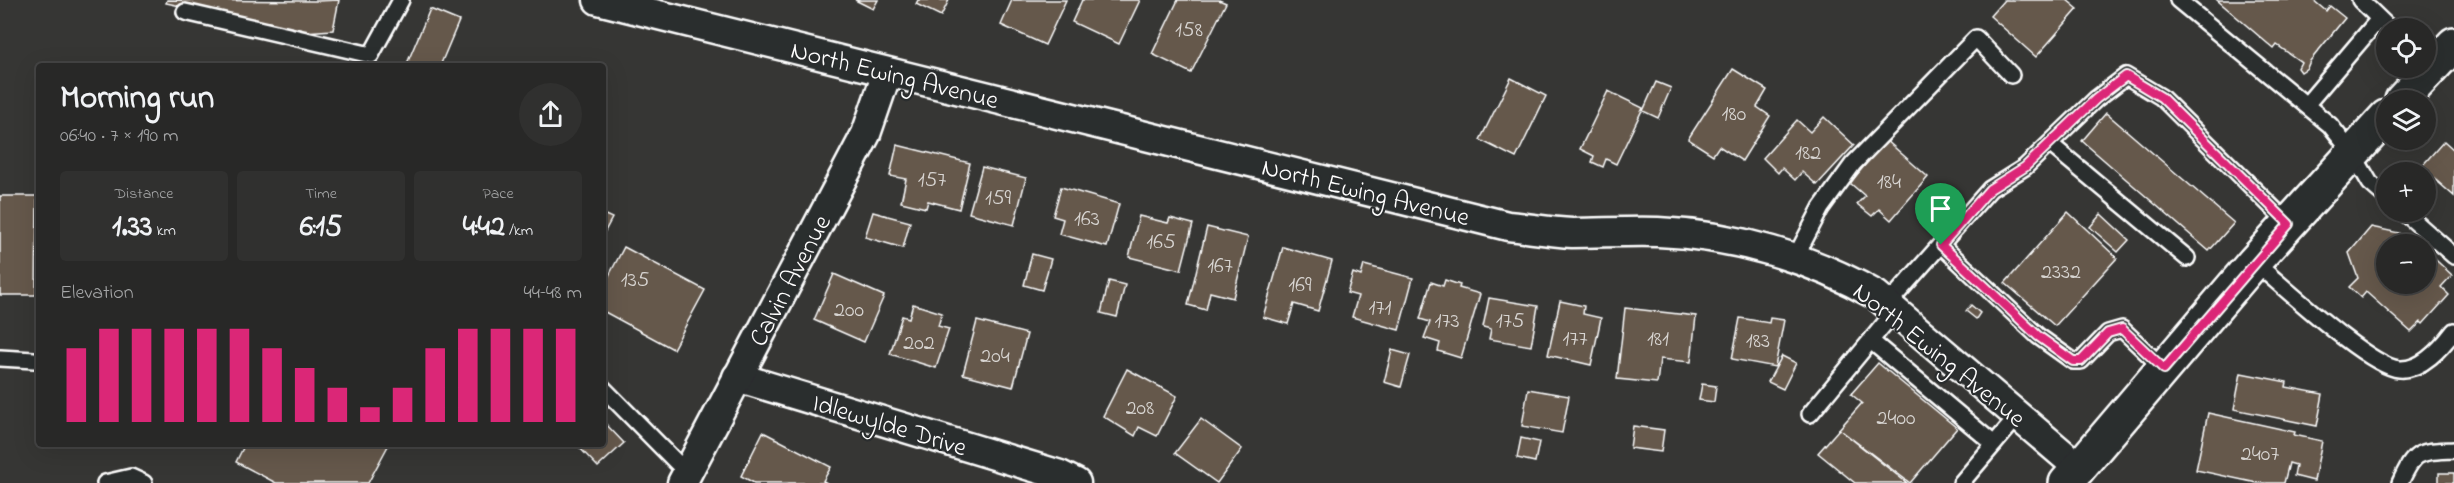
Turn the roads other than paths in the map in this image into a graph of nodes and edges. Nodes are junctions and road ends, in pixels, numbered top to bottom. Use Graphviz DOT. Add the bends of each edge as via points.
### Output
graph roads {
  1 [pos="401,0"];
  2 [pos="598,0"];
  3 [pos="2178,0"];
  4 [pos="2360,0"];
  5 [pos="185,12"];
  6 [pos="2378,18"];
  7 [pos="2376,32"];
  8 [pos="2454,44"];
  9 [pos="2436,61"];
  10 [pos="886,73"];
  11 [pos="2011,75"];
  12 [pos="2420,78"];
  13 [pos="2410,90"];
  14 [pos="2306,105"];
  15 [pos="2376,128"];
  16 [pos="2050,144"];
  17 [pos="2353,154"];
  18 [pos="2376,188"];
  19 [pos="2415,222"];
  20 [pos="2289,224"];
  21 [pos="1941,245"];
  22 [pos="2454,256"];
  23 [pos="1795,258"];
  24 [pos="2187,258"];
  25 [pos="2254,262"];
  26 [pos="1891,308"];
  27 [pos="2454,331"];
  28 [pos="1870,340"];
  29 [pos="0,358"];
  30 [pos="34,360"];
  31 [pos="2164,369"];
  32 [pos="737,377"];
  33 [pos="606,391"];
  34 [pos="1810,414"];
  35 [pos="2018,416"];
  36 [pos="1994,444"];
  37 [pos="2454,450"];
  38 [pos="685,478"];
  39 [pos="2078,478"];
  40 [pos="105,483"];
  41 [pos="144,483"];
  42 [pos="1076,483"];
  43 [pos="1961,483"];
  44 [pos="2400,483"];
  1 -- 5 [label="lane" via="371,55"];
  2 -- 10 [label="street, North Ewing Avenue"];
  3 -- 14 [label="lane"];
  4 -- 6 [label="lane"];
  7 -- 14 [label="lane"];
  8 -- 9 [label="main road"];
  10 -- 23 [label="street, North Ewing Avenue" via="1508,226 1569,233 1660,232 1731,242"];
  10 -- 32 [label="street, Calvin Avenue" via="866,134"];
  11 -- 23 [label="lane" via="1976,38 1853,164 1821,208"];
  12 -- 13 [label="main road"];
  14 -- 17 [label="lane" via="2330,125"];
  15 -- 17 [label="main road"];
  16 -- 20 [label="lane" via="2126,76 2161,97"];
  16 -- 21 [label="lane" via="2025,167 1990,189"];
  16 -- 24 [label="lane"];
  17 -- 18 [label="lane"];
  17 -- 20 [label="main road"];
  19 -- 22 [label="lane"];
  20 -- 25 [label="main road"];
  21 -- 26 [label="lane"];
  21 -- 31 [label="lane" via="2038,336 2073,361 2081,361 2108,333 2122,329"];
  23 -- 26 [label="street, North Ewing Avenue" via="1841,275"];
  25 -- 27 [label="lane" via="2336,332 2377,360 2399,369 2421,363 2440,349"];
  25 -- 31 [label="main road"];
  26 -- 28 [label="lane"];
  26 -- 35 [label="street, North Ewing Avenue"];
  28 -- 34 [label="lane"];
  28 -- 36 [label="lane"];
  29 -- 30 [label="lane"];
  31 -- 39 [label="main road"];
  32 -- 38 [label="street, Calvin Avenue"];
  32 -- 42 [label="street, Idlewylde Drive"];
  33 -- 38 [label="lane"];
  35 -- 36 [label="lane"];
  35 -- 39 [label="street, North Ewing Avenue"];
  36 -- 43 [label="lane"];
  37 -- 44 [label="lane" via="2424,451 2410,460"];
  40 -- 41 [label="lane" via="131,477"];
}
